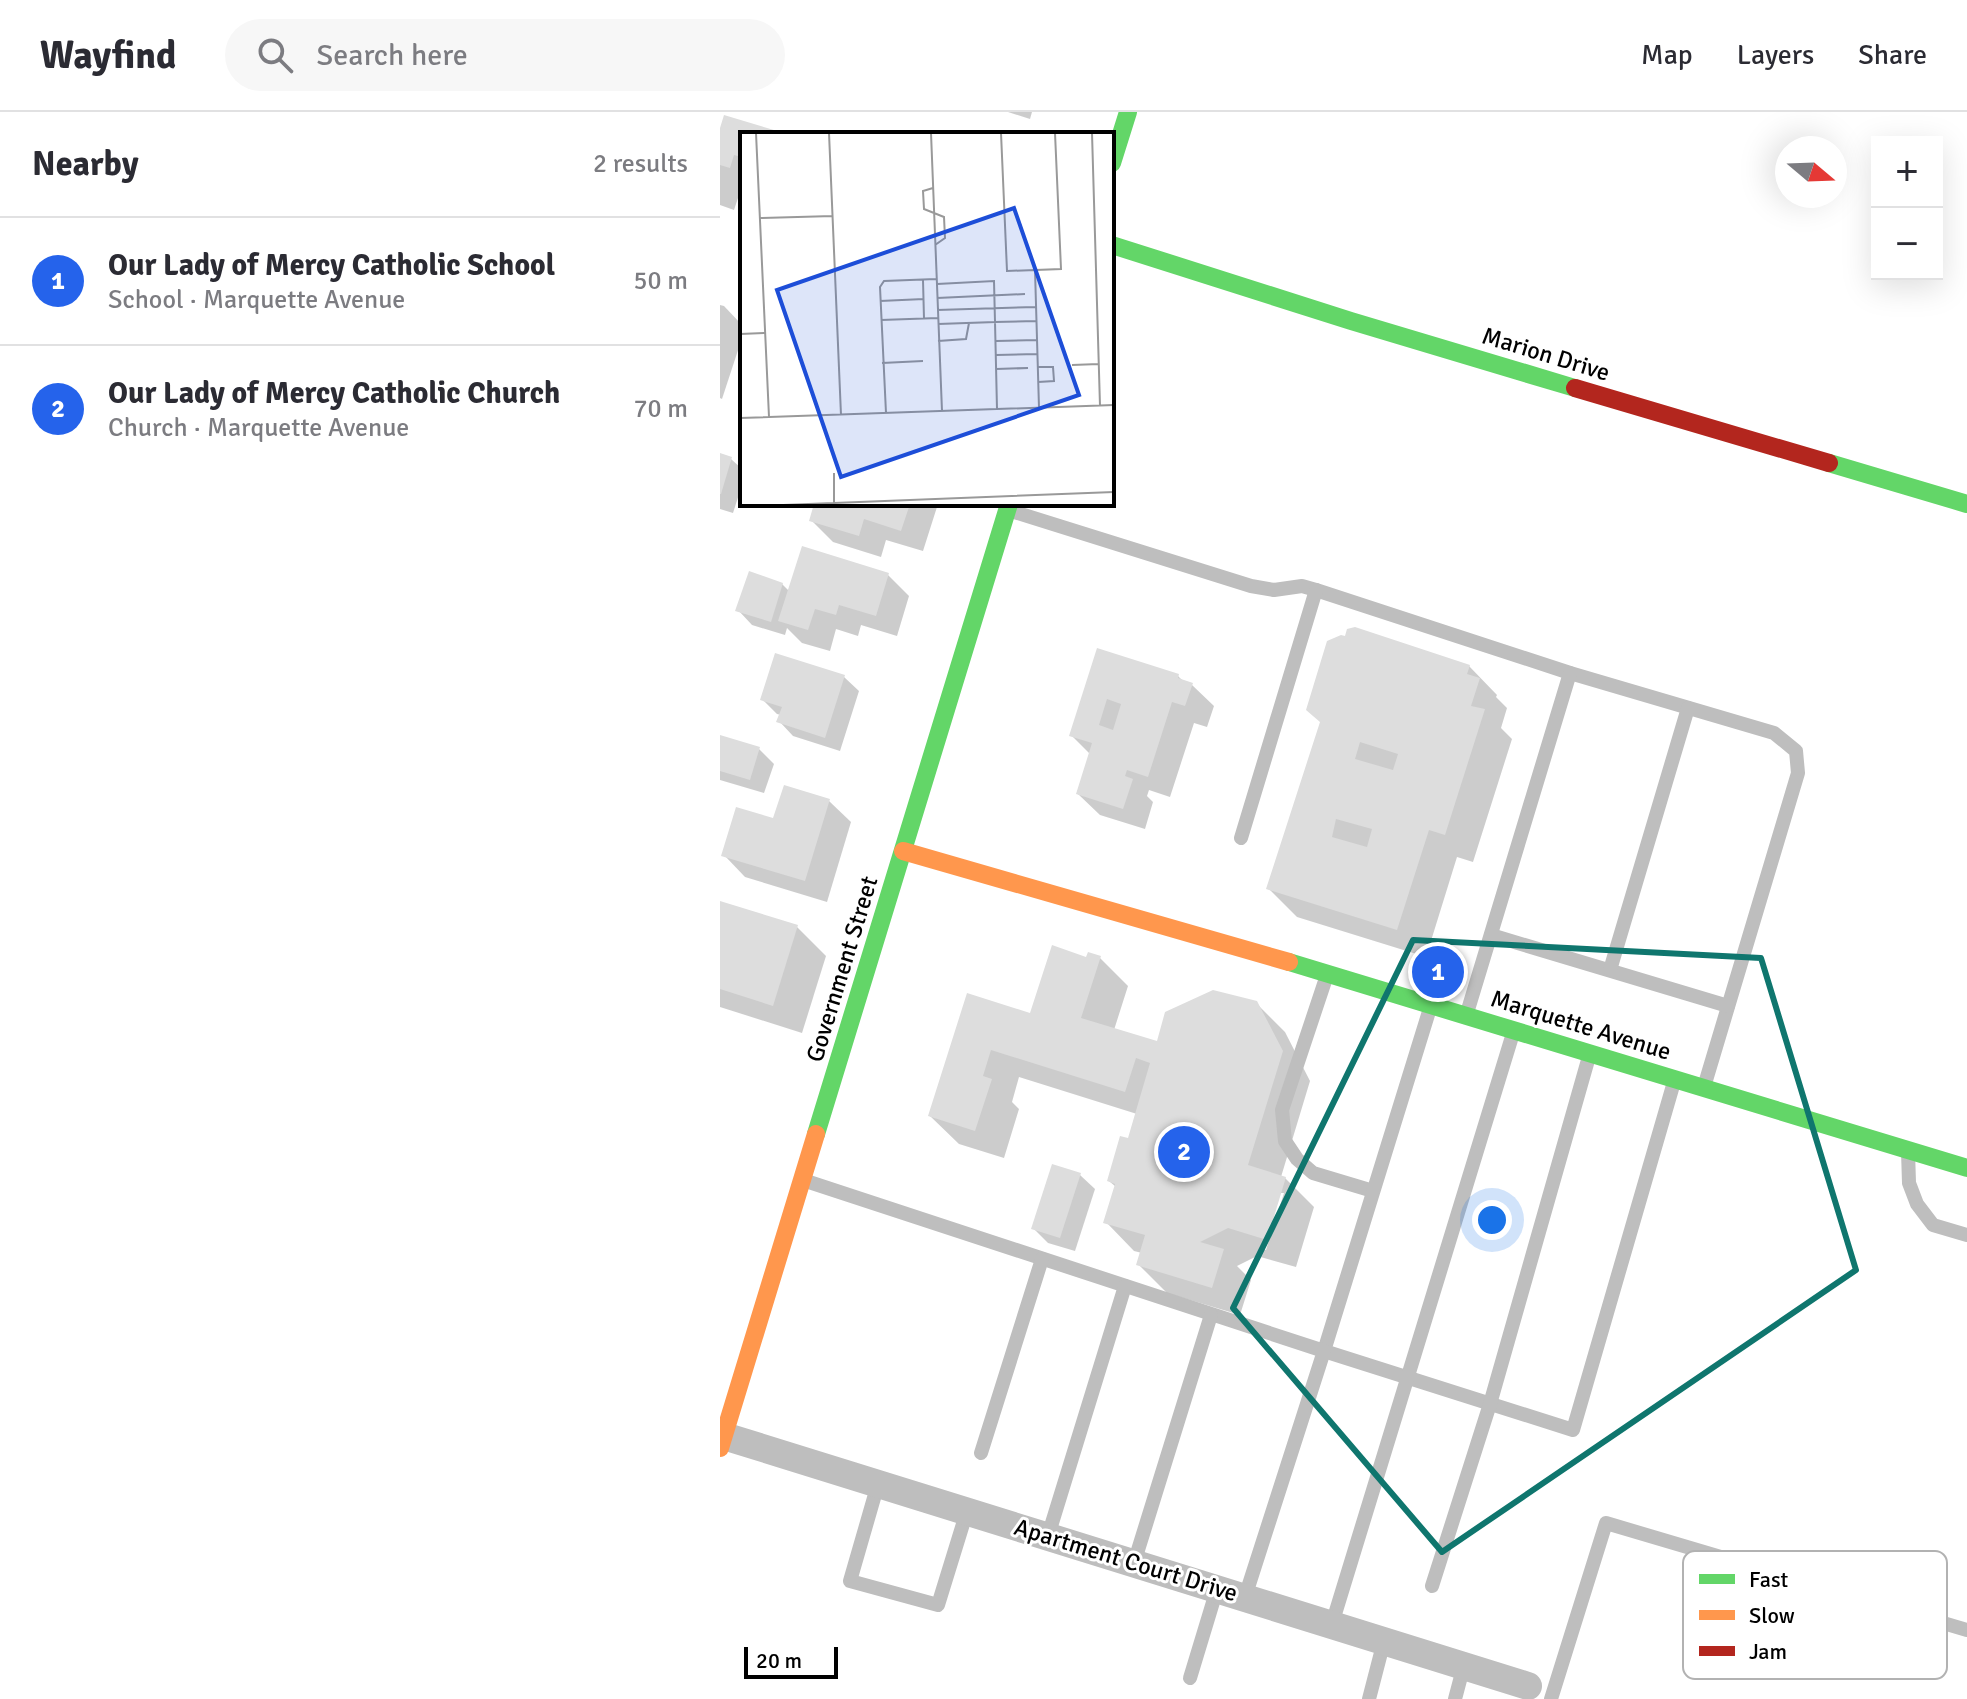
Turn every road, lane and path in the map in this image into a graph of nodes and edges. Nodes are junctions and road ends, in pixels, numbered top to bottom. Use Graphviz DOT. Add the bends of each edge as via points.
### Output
graph roads {
  1 [pos="1128,112"];
  2 [pos="1114,157"];
  3 [pos="1114,246"];
  4 [pos="1967,504"];
  5 [pos="1008,507"];
  6 [pos="1316,590"];
  7 [pos="1570,673"];
  8 [pos="1688,708"];
  9 [pos="1241,838"];
  10 [pos="903,851"];
  11 [pos="1491,935"];
  12 [pos="1610,970"];
  13 [pos="1328,973"];
  14 [pos="1431,1004"];
  15 [pos="1728,1006"];
  16 [pos="1467,1015"];
  17 [pos="1514,1030"];
  18 [pos="1590,1053"];
  19 [pos="1675,1079"];
  20 [pos="1704,1087"];
  21 [pos="1908,1151"];
  22 [pos="1967,1168"];
  23 [pos="802,1180"];
  24 [pos="1373,1191"];
  25 [pos="1967,1235"];
  26 [pos="1042,1259"];
  27 [pos="1125,1286"];
  28 [pos="1211,1315"];
  29 [pos="1324,1351"];
  30 [pos="1409,1378"];
  31 [pos="1490,1404"];
  32 [pos="722,1442"];
  33 [pos="981,1453"];
  34 [pos="878,1484"];
  35 [pos="967,1511"];
  36 [pos="1048,1536"];
  37 [pos="1700,1551"];
  38 [pos="1134,1563"];
  39 [pos="1432,1586"];
  40 [pos="1217,1589"];
  41 [pos="1245,1597"];
  42 [pos="1332,1624"];
  43 [pos="1947,1624"];
  44 [pos="1967,1630"];
  45 [pos="1384,1641"];
  46 [pos="1464,1665"];
  47 [pos="1190,1678"];
  48 [pos="1544,1693"];
  49 [pos="1369,1699"];
  50 [pos="1455,1699"];
  1 -- 2 [label="street"];
  3 -- 4 [label="street, Marion Drive"];
  5 -- 6 [label="lane" via="1251,586"];
  5 -- 10 [label="street, Government Street"];
  6 -- 7 [label="lane"];
  6 -- 9 [label="lane"];
  7 -- 8 [label="lane"];
  7 -- 11 [label="lane"];
  8 -- 12 [label="lane"];
  8 -- 15 [label="lane" via="1774,733 1796,751 1798,773"];
  10 -- 13 [label="street, Marquette Avenue"];
  10 -- 23 [label="street, Government Street"];
  11 -- 12 [label="lane"];
  11 -- 16 [label="lane"];
  12 -- 15 [label="lane"];
  13 -- 14 [label="street, Marquette Avenue"];
  13 -- 24 [label="lane" via="1282,1110 1285,1141 1313,1173"];
  14 -- 16 [label="street, Marquette Avenue"];
  14 -- 24 [label="lane"];
  15 -- 20 [label="lane"];
  16 -- 17 [label="street, Marquette Avenue"];
  17 -- 18 [label="street, Marquette Avenue"];
  17 -- 30 [label="lane"];
  18 -- 19 [label="street, Marquette Avenue"];
  18 -- 31 [label="lane"];
  19 -- 20 [label="street, Marquette Avenue"];
  19 -- 31 [label="lane" via="1573,1430"];
  20 -- 21 [label="street, Marquette Avenue"];
  21 -- 22 [label="street, Marquette Avenue"];
  21 -- 25 [label="lane" via="1909,1183 1917,1204 1933,1225"];
  23 -- 26 [label="lane"];
  23 -- 32 [label="street, Government Street"];
  24 -- 29 [label="lane"];
  26 -- 27 [label="lane"];
  26 -- 33 [label="lane"];
  27 -- 28 [label="lane"];
  27 -- 36 [label="lane"];
  28 -- 29 [label="lane"];
  28 -- 38 [label="lane"];
  29 -- 30 [label="lane"];
  29 -- 41 [label="lane"];
  30 -- 31 [label="lane"];
  30 -- 42 [label="lane"];
  31 -- 39 [label="lane"];
  32 -- 34 [label="street, Apartment Court Drive"];
  34 -- 35 [label="street, Apartment Court Drive"];
  34 -- 35 [label="lane" via="850,1581 938,1605"];
  35 -- 36 [label="street, Apartment Court Drive"];
  36 -- 38 [label="street, Apartment Court Drive"];
  37 -- 48 [label="lane" via="1606,1523"];
  38 -- 40 [label="street, Apartment Court Drive"];
  40 -- 41 [label="street, Apartment Court Drive"];
  40 -- 47 [label="lane"];
  41 -- 42 [label="street, Apartment Court Drive"];
  42 -- 45 [label="street, Apartment Court Drive"];
  43 -- 44 [label="lane"];
  45 -- 46 [label="street, Apartment Court Drive"];
  45 -- 49 [label="lane"];
  46 -- 48 [label="street, Apartment Court Drive"];
  46 -- 50 [label="lane"];
}
